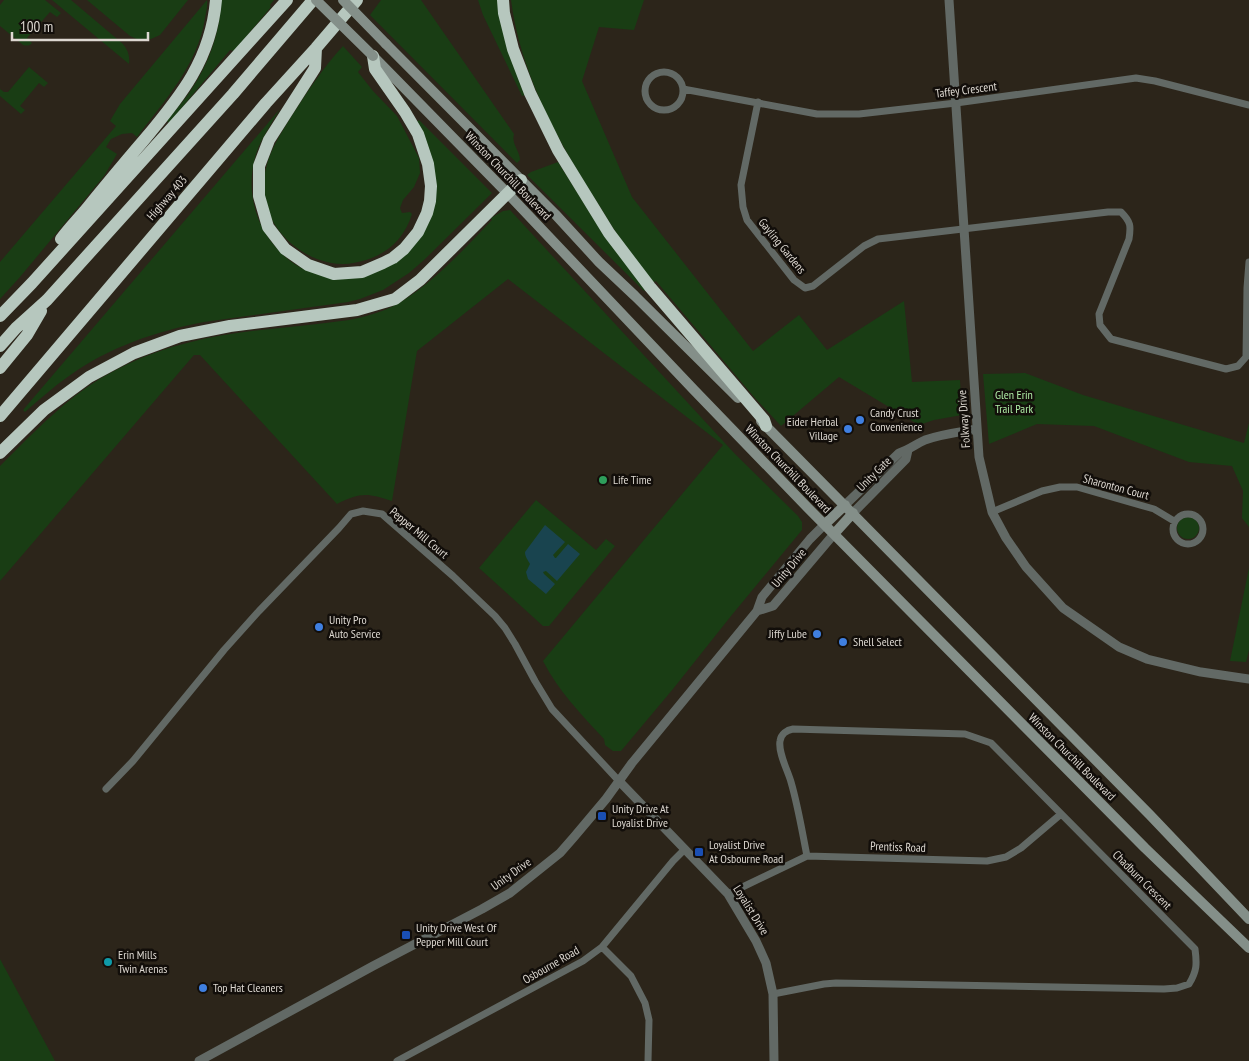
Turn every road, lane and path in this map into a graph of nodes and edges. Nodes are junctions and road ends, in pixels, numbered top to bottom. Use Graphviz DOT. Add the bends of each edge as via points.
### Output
graph roads {
  1 [pos="287,0"];
  2 [pos="315,0"];
  3 [pos="343,0"];
  4 [pos="357,0"];
  5 [pos="503,0"];
  6 [pos="949,0"];
  7 [pos="216,5"];
  8 [pos="316,48"];
  9 [pos="373,56"];
  10 [pos="683,89"];
  11 [pos="758,102"];
  12 [pos="956,103"];
  13 [pos="1249,106"];
  14 [pos="520,180"];
  15 [pos="508,193"];
  16 [pos="964,230"];
  17 [pos="1249,262"];
  18 [pos="32,283"];
  19 [pos="47,300"];
  20 [pos="0,316"];
  21 [pos="0,346"];
  22 [pos="0,368"];
  23 [pos="0,416"];
  24 [pos="766,426"];
  25 [pos="977,429"];
  26 [pos="908,450"];
  27 [pos="0,453"];
  28 [pos="845,505"];
  29 [pos="992,512"];
  30 [pos="853,513"];
  31 [pos="1174,521"];
  32 [pos="825,524"];
  33 [pos="834,534"];
  34 [pos="757,610"];
  35 [pos="1249,679"];
  36 [pos="619,781"];
  37 [pos="106,789"];
  38 [pos="1061,814"];
  39 [pos="685,849"];
  40 [pos="807,856"];
  41 [pos="728,894"];
  42 [pos="1249,919"];
  43 [pos="602,946"];
  44 [pos="1249,948"];
  45 [pos="773,994"];
  46 [pos="199,1061"];
  47 [pos="397,1061"];
  48 [pos="648,1061"];
  49 [pos="774,1061"];
  1 -- 18 [label="highway"];
  2 -- 9 [label="main road, Winston Churchill Boulevard, bridge"];
  2 -- 19 [label="highway, Highway 403"];
  3 -- 14 [label="main road, Winston Churchill Boulevard, bridge"];
  4 -- 8 [label="highway, Highway 403"];
  5 -- 24 [label="highway" via="513,49 530,93 558,150 609,233"];
  6 -- 12 [label="street, Folkway Drive"];
  7 -- 18 [label="highway" via="206,47 189,81 63,237"];
  8 -- 9 [label="highway" via="314,68 269,140 259,166 259,196 268,227 285,249 308,265 334,274 362,272 393,258 418,232 430,201 429,170 418,134 375,69"];
  8 -- 23 [label="highway, Highway 403"];
  9 -- 15 [label="main road, Winston Churchill Boulevard"];
  10 -- 10 [label="street" via="673,74 660,72 654,74 645,90 652,107 664,110 680,102"];
  10 -- 11 [label="street, Taffey Crescent"];
  11 -- 12 [label="street, Taffey Crescent" via="817,114 859,114"];
  11 -- 16 [label="street, Gayling Gardens" via="741,186 743,207 747,220 794,280 805,288 813,286 864,246 878,240"];
  12 -- 13 [label="street, Taffey Crescent" via="1136,78"];
  12 -- 16 [label="street, Folkway Drive"];
  14 -- 15 [label="highway"];
  14 -- 24 [label="main road, Winston Churchill Boulevard"];
  15 -- 27 [label="highway" via="420,280 395,299 350,311 230,326 180,336 134,353 89,377 44,410"];
  15 -- 32 [label="main road, Winston Churchill Boulevard"];
  16 -- 17 [label="street" via="1121,212 1131,228 1129,239 1099,314 1100,325 1111,339 1226,369 1238,366 1246,357"];
  16 -- 25 [label="street, Folkway Drive"];
  18 -- 20 [label="highway"];
  19 -- 21 [label="highway, Highway 403"];
  19 -- 22 [label="highway" via="27,335"];
  24 -- 28 [label="main road, Winston Churchill Boulevard"];
  25 -- 26 [label="street, Unity Gate" via="924,440"];
  25 -- 29 [label="street, Folkway Drive" via="981,470"];
  26 -- 28 [label="street, Unity Gate" via="899,453"];
  26 -- 30 [label="street, Unity Gate" via="906,460"];
  28 -- 30 [label="main road, Winston Churchill Boulevard"];
  28 -- 32 [label="main road"];
  29 -- 31 [label="street, Sharonton Court" via="1042,490 1078,487 1154,509"];
  29 -- 35 [label="street, Folkway Drive" via="1026,567 1063,608 1119,647 1147,659"];
  30 -- 33 [label="main road"];
  30 -- 42 [label="main road, Winston Churchill Boulevard"];
  31 -- 31 [label="street" via="1186,513 1195,515 1203,527 1201,537 1193,543 1178,541 1172,532"];
  32 -- 33 [label="main road, Winston Churchill Boulevard"];
  32 -- 34 [label="street, Unity Drive" via="762,596"];
  33 -- 34 [label="street, Unity Drive" via="773,606"];
  33 -- 44 [label="main road, Winston Churchill Boulevard" via="1145,848"];
  34 -- 36 [label="street, Unity Drive"];
  36 -- 37 [label="street, Pepper Mill Court" via="552,709 496,616 382,514 363,511 351,514 259,611"];
  36 -- 39 [label="street, Loyalist Drive"];
  36 -- 46 [label="street, Unity Drive" via="560,853 510,893"];
  38 -- 40 [label="street, Prentiss Road" via="1021,848 1006,857 987,861"];
  38 -- 40 [label="street, Chadburn Crescent" via="991,744 975,737 965,734 790,730 782,735 779,744 792,783"];
  38 -- 45 [label="street, Chadburn Crescent" via="1195,949 1195,974 1189,984 1164,990 836,983"];
  39 -- 41 [label="street, Loyalist Drive"];
  39 -- 43 [label="street, Osbourne Road"];
  40 -- 41 [label="street, Prentiss Road"];
  41 -- 45 [label="street, Loyalist Drive" via="766,963"];
  43 -- 47 [label="street, Osbourne Road" via="572,968"];
  43 -- 48 [label="street" via="632,976 645,1003 649,1020"];
  45 -- 49 [label="street, Loyalist Drive"];
}
